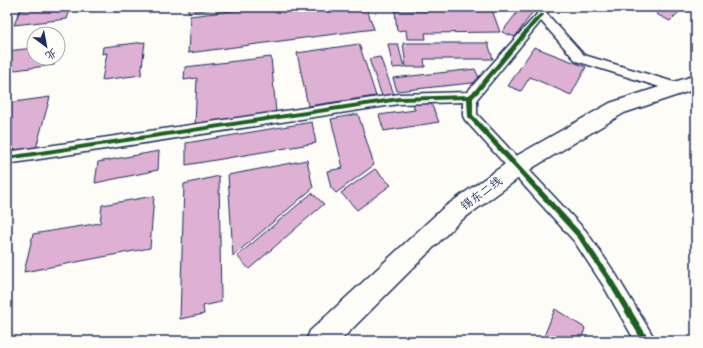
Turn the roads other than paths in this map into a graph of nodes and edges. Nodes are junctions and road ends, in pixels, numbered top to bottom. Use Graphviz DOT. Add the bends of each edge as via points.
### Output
graph roads {
  1 [pos="542,11"];
  2 [pos="688,85"];
  3 [pos="470,97"];
  4 [pos="7,158"];
  5 [pos="518,166"];
  6 [pos="320,341"];
  7 [pos="646,341"];
  1 -- 2 [label="street" via="580,58"];
  1 -- 3 [label="street"];
  2 -- 5 [label="main road, 锡东二线" via="617,108"];
  3 -- 4 [label="street" via="399,100"];
  3 -- 5 [label="street" via="470,116"];
  5 -- 6 [label="main road, 锡东二线" via="451,215"];
  5 -- 7 [label="street" via="580,236"];
}
